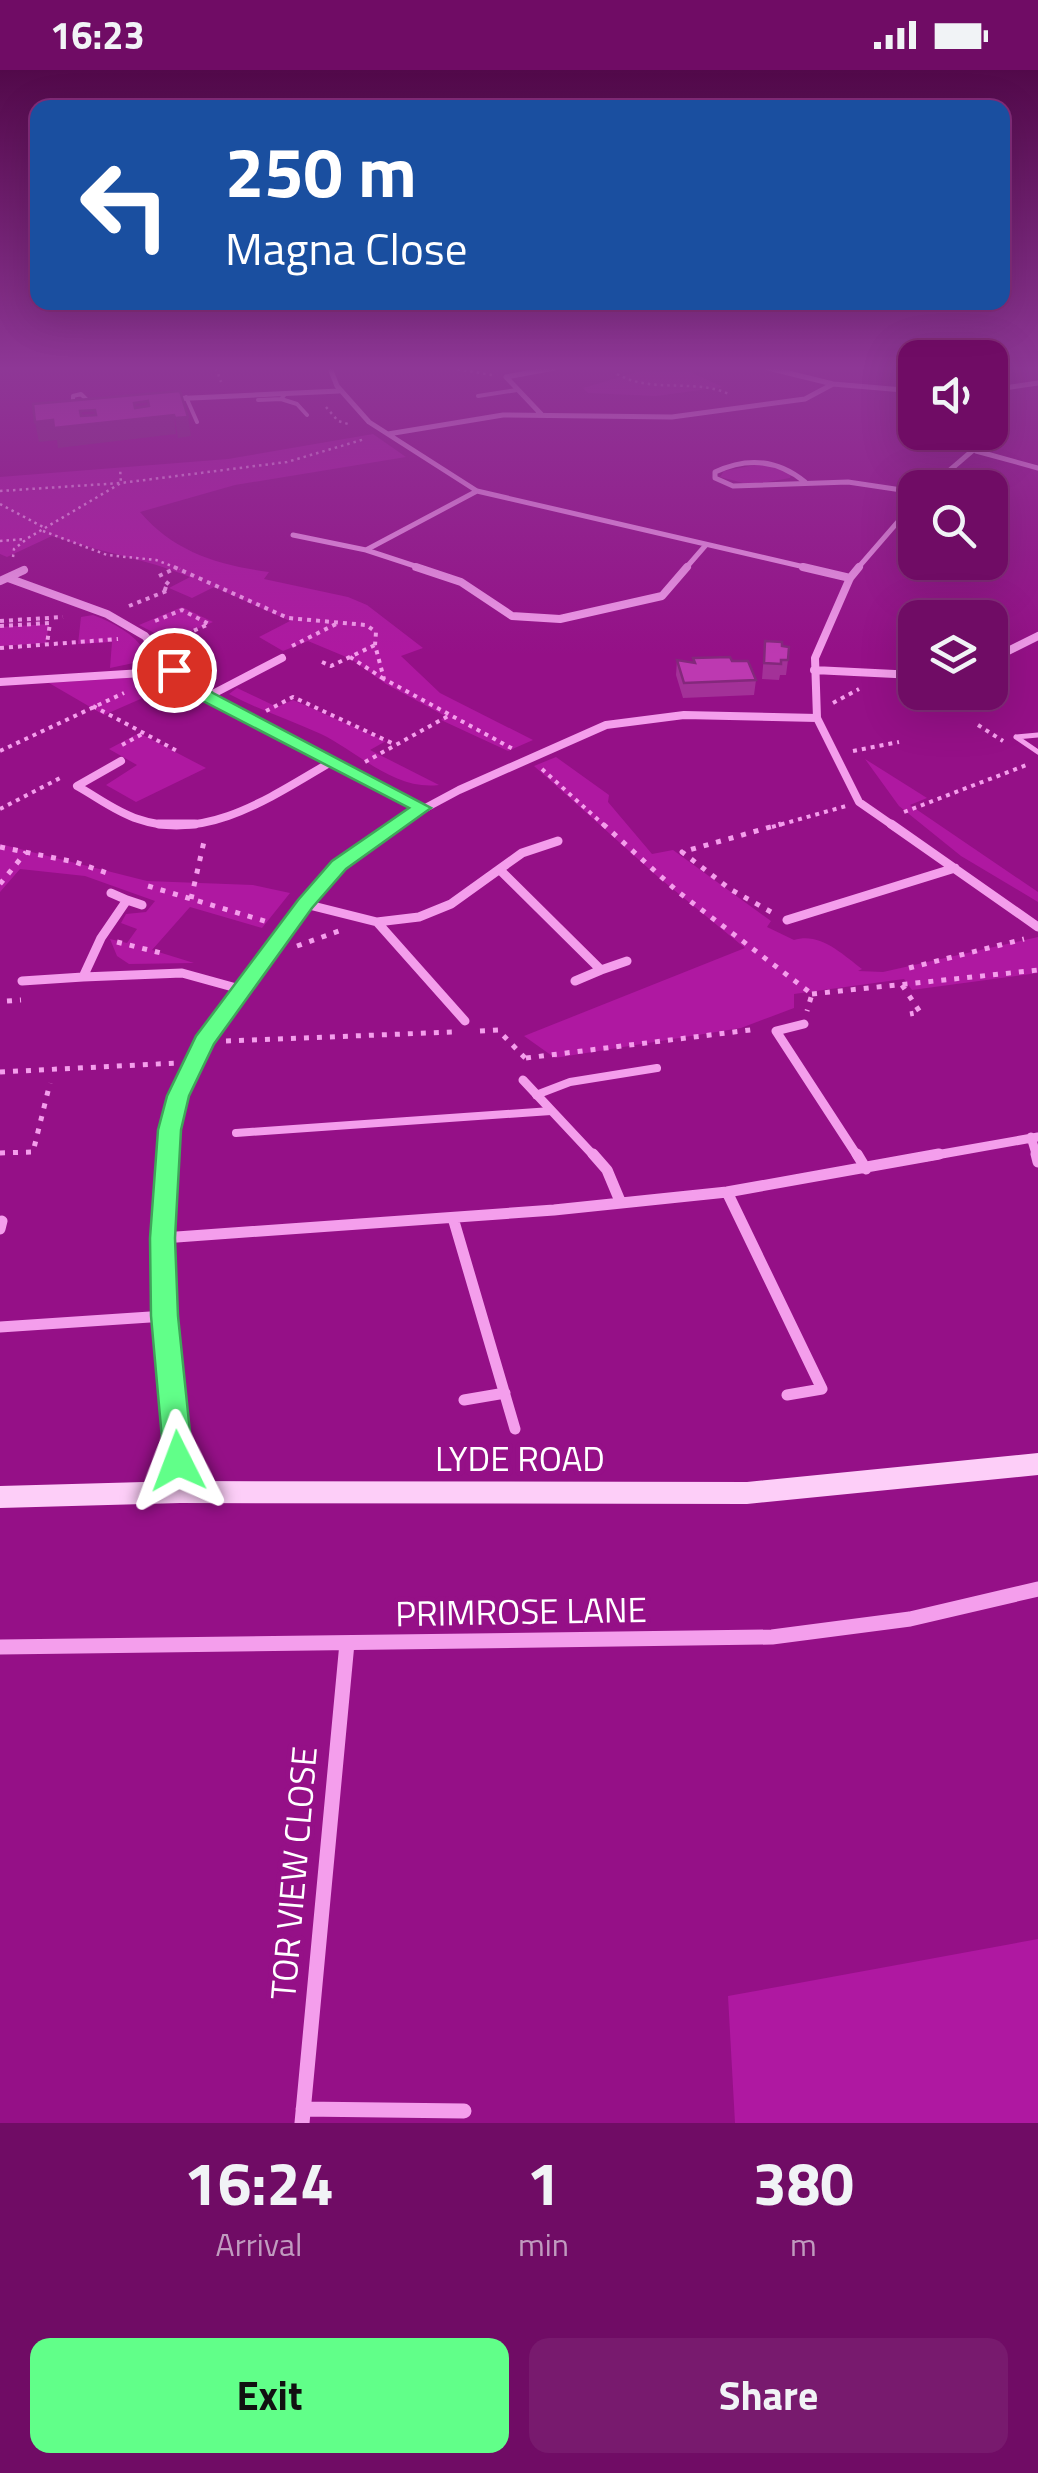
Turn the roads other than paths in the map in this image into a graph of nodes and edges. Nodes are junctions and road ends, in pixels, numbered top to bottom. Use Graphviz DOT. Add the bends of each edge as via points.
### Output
graph roads {
  1 [pos="428,464"];
  2 [pos="747,464"];
  3 [pos="777,464"];
  4 [pos="805,482"];
  5 [pos="898,489"];
  6 [pos="478,490"];
  7 [pos="898,522"];
  8 [pos="293,534"];
  9 [pos="705,546"];
  10 [pos="366,550"];
  11 [pos="24,570"];
  12 [pos="850,578"];
  13 [pos="4,580"];
  14 [pos="1038,636"];
  15 [pos="1008,651"];
  16 [pos="282,658"];
  17 [pos="174,670"];
  18 [pos="814,670"];
  19 [pos="898,676"];
  20 [pos="0,682"];
  21 [pos="207,697"];
  22 [pos="817,715"];
  23 [pos="1038,736"];
  24 [pos="1038,752"];
  25 [pos="121,762"];
  26 [pos="331,762"];
  27 [pos="422,808"];
  28 [pos="558,841"];
  29 [pos="955,868"];
  30 [pos="500,870"];
  31 [pos="111,893"];
  32 [pos="128,900"];
  33 [pos="305,904"];
  34 [pos="142,905"];
  35 [pos="787,920"];
  36 [pos="374,921"];
  37 [pos="1037,932"];
  38 [pos="627,961"];
  39 [pos="601,970"];
  40 [pos="83,977"];
  41 [pos="575,980"];
  42 [pos="22,981"];
  43 [pos="240,988"];
  44 [pos="465,1021"];
  45 [pos="804,1024"];
  46 [pos="657,1068"];
  47 [pos="524,1080"];
  48 [pos="536,1095"];
  49 [pos="551,1111"];
  50 [pos="236,1133"];
  51 [pos="1035,1137"];
  52 [pos="1038,1162"];
  53 [pos="866,1169"];
  54 [pos="727,1192"];
  55 [pos="620,1201"];
  56 [pos="452,1218"];
  57 [pos="163,1238"];
  58 [pos="164,1316"];
  59 [pos="0,1327"];
  60 [pos="505,1393"];
  61 [pos="787,1394"];
  62 [pos="464,1400"];
  63 [pos="516,1429"];
  64 [pos="1038,1464"];
  65 [pos="180,1492"];
  66 [pos="0,1497"];
  67 [pos="1038,1589"];
  68 [pos="347,1643"];
  69 [pos="0,1646"];
  70 [pos="464,2111"];
  71 [pos="302,2116"];
  1 -- 6 [label="street"];
  2 -- 4 [label="street" via="714,472 715,478 733,486"];
  3 -- 4 [label="street"];
  4 -- 5 [label="street"];
  6 -- 9 [label="street"];
  6 -- 10 [label="street"];
  7 -- 12 [label="street"];
  8 -- 10 [label="street"];
  9 -- 10 [label="street" via="662,596 560,619 512,616 461,582"];
  9 -- 12 [label="street"];
  11 -- 13 [label="street"];
  12 -- 18 [label="street"];
  13 -- 17 [label="street" via="108,614 137,632"];
  14 -- 15 [label="street"];
  16 -- 21 [label="street"];
  17 -- 20 [label="street"];
  17 -- 21 [label="street"];
  18 -- 19 [label="street"];
  18 -- 22 [label="street"];
  21 -- 26 [label="street"];
  22 -- 27 [label="street" via="663,717 604,725"];
  22 -- 29 [label="street" via="859,802"];
  23 -- 24 [label="lane" via="1016,736"];
  25 -- 26 [label="street" via="77,786 141,821 182,827 237,813"];
  26 -- 27 [label="street"];
  27 -- 33 [label="street" via="339,865"];
  28 -- 30 [label="street" via="522,853"];
  29 -- 35 [label="street"];
  29 -- 37 [label="street"];
  30 -- 36 [label="street" via="452,904"];
  30 -- 39 [label="street"];
  31 -- 32 [label="street"];
  32 -- 34 [label="street"];
  32 -- 40 [label="street"];
  33 -- 36 [label="street"];
  33 -- 43 [label="street"];
  36 -- 44 [label="street"];
  38 -- 39 [label="street"];
  39 -- 41 [label="street"];
  40 -- 42 [label="street"];
  40 -- 43 [label="street" via="182,973"];
  43 -- 57 [label="street" via="191,1062 170,1130"];
  45 -- 53 [label="street" via="776,1031"];
  46 -- 48 [label="lane" via="570,1082"];
  47 -- 48 [label="street"];
  48 -- 49 [label="street"];
  49 -- 50 [label="lane"];
  49 -- 55 [label="street" via="607,1170"];
  51 -- 52 [label="street"];
  51 -- 53 [label="street"];
  53 -- 54 [label="street"];
  54 -- 55 [label="street"];
  54 -- 61 [label="street" via="822,1388"];
  55 -- 56 [label="street"];
  56 -- 57 [label="street"];
  56 -- 60 [label="street"];
  57 -- 58 [label="street"];
  58 -- 59 [label="street"];
  58 -- 65 [label="street"];
  60 -- 62 [label="street"];
  60 -- 63 [label="street"];
  64 -- 65 [label="street, LYDE ROAD" via="746,1493"];
  65 -- 66 [label="street, LYDE ROAD"];
  67 -- 68 [label="street, PRIMROSE LANE" via="910,1619 772,1638"];
  68 -- 69 [label="street, PRIMROSE LANE"];
  68 -- 71 [label="street, TOR VIEW CLOSE"];
  70 -- 71 [label="street, TOR VIEW CLOSE"];
}
